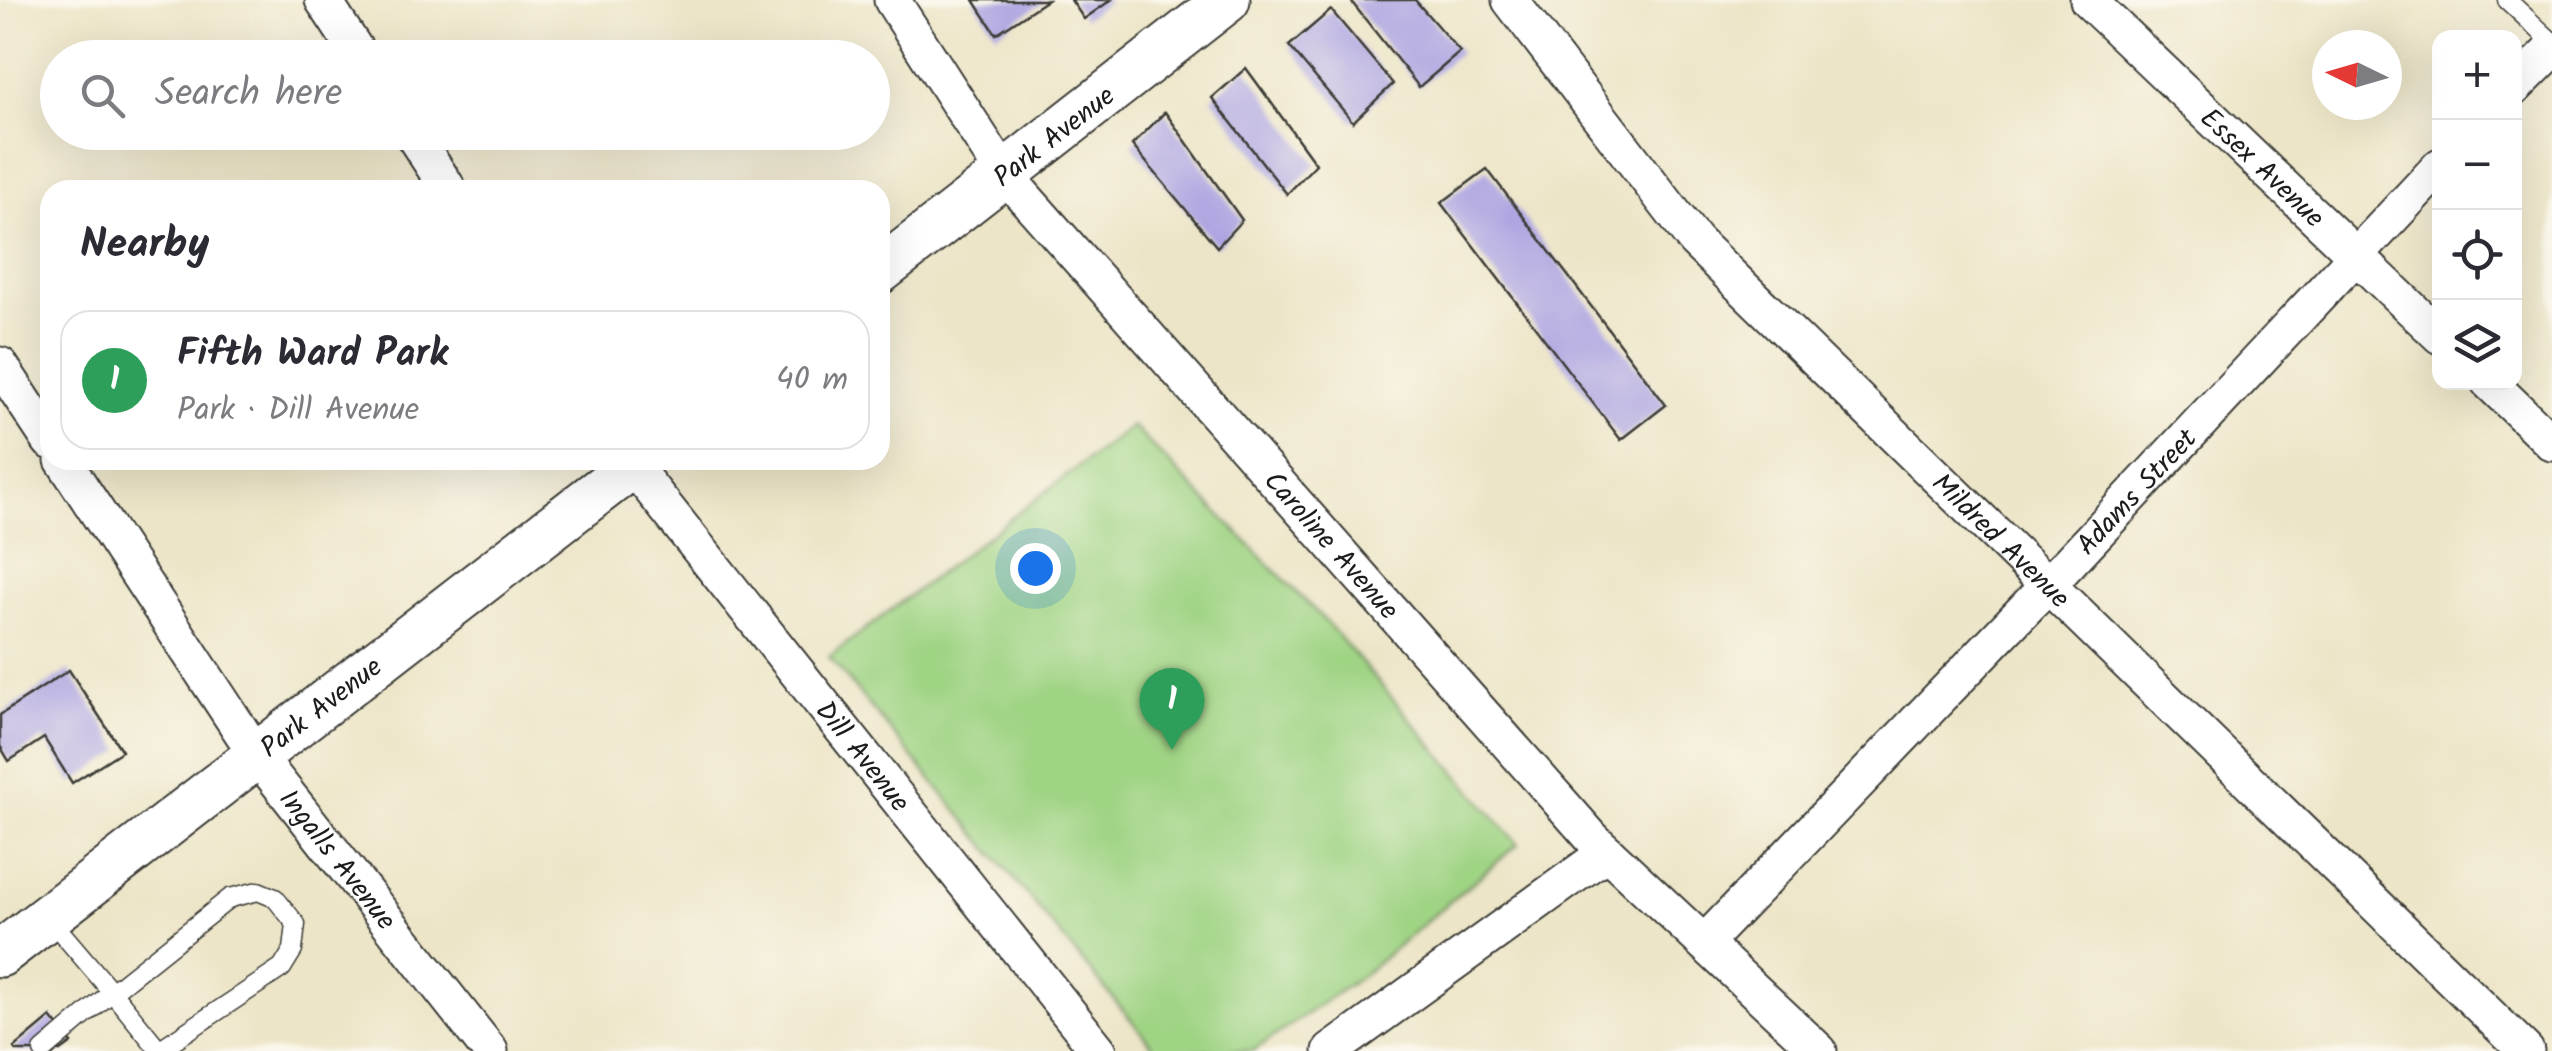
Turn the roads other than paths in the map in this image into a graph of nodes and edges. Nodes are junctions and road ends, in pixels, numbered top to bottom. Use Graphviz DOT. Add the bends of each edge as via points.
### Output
graph roads {
  1 [pos="324,0"];
  2 [pos="892,0"];
  3 [pos="1227,0"];
  4 [pos="1510,0"];
  5 [pos="2088,0"];
  6 [pos="2507,0"];
  7 [pos="350,40"];
  8 [pos="2552,42"];
  9 [pos="2552,50"];
  10 [pos="2522,80"];
  11 [pos="423,150"];
  12 [pos="1004,174"];
  13 [pos="2432,174"];
  14 [pos="442,180"];
  15 [pos="2354,254"];
  16 [pos="890,264"];
  17 [pos="2432,328"];
  18 [pos="0,365"];
  19 [pos="2496,390"];
  20 [pos="40,426"];
  21 [pos="2552,443"];
  22 [pos="70,470"];
  23 [pos="623,470"];
  24 [pos="639,470"];
  25 [pos="2047,586"];
  26 [pos="258,757"];
  27 [pos="1606,852"];
  28 [pos="48,918"];
  29 [pos="1704,943"];
  30 [pos="0,954"];
  31 [pos="112,992"];
  32 [pos="43,1051"];
  33 [pos="160,1051"];
  34 [pos="490,1051"];
  35 [pos="1100,1051"];
  36 [pos="1331,1051"];
  37 [pos="1819,1051"];
  38 [pos="2526,1051"];
  1 -- 7 [label="street"];
  2 -- 12 [label="street, Caroline Avenue"];
  3 -- 12 [label="street, Park Avenue"];
  4 -- 25 [label="street, Mildred Avenue" via="1695,241"];
  5 -- 15 [label="street, Essex Avenue"];
  6 -- 8 [label="lane"];
  9 -- 10 [label="street"];
  11 -- 14 [label="street"];
  12 -- 16 [label="street, Park Avenue"];
  12 -- 27 [label="street, Caroline Avenue"];
  13 -- 15 [label="street, Adams Street"];
  15 -- 17 [label="street, Essex Avenue"];
  15 -- 25 [label="street, Adams Street"];
  18 -- 20 [label="street"];
  19 -- 21 [label="street"];
  22 -- 26 [label="street, Ingalls Avenue"];
  23 -- 26 [label="street, Park Avenue"];
  24 -- 35 [label="street, Dill Avenue"];
  25 -- 29 [label="street, Adams Street"];
  25 -- 38 [label="street, Mildred Avenue"];
  26 -- 28 [label="street, Park Avenue"];
  26 -- 34 [label="street, Ingalls Avenue"];
  27 -- 29 [label="street, Caroline Avenue"];
  27 -- 36 [label="street"];
  28 -- 30 [label="street, Park Avenue"];
  28 -- 31 [label="lane"];
  29 -- 37 [label="street, Caroline Avenue"];
  31 -- 32 [label="lane"];
  31 -- 33 [label="lane"];
  31 -- 33 [label="lane" via="230,898 258,891 275,898 296,924 294,950 282,968"];
}
